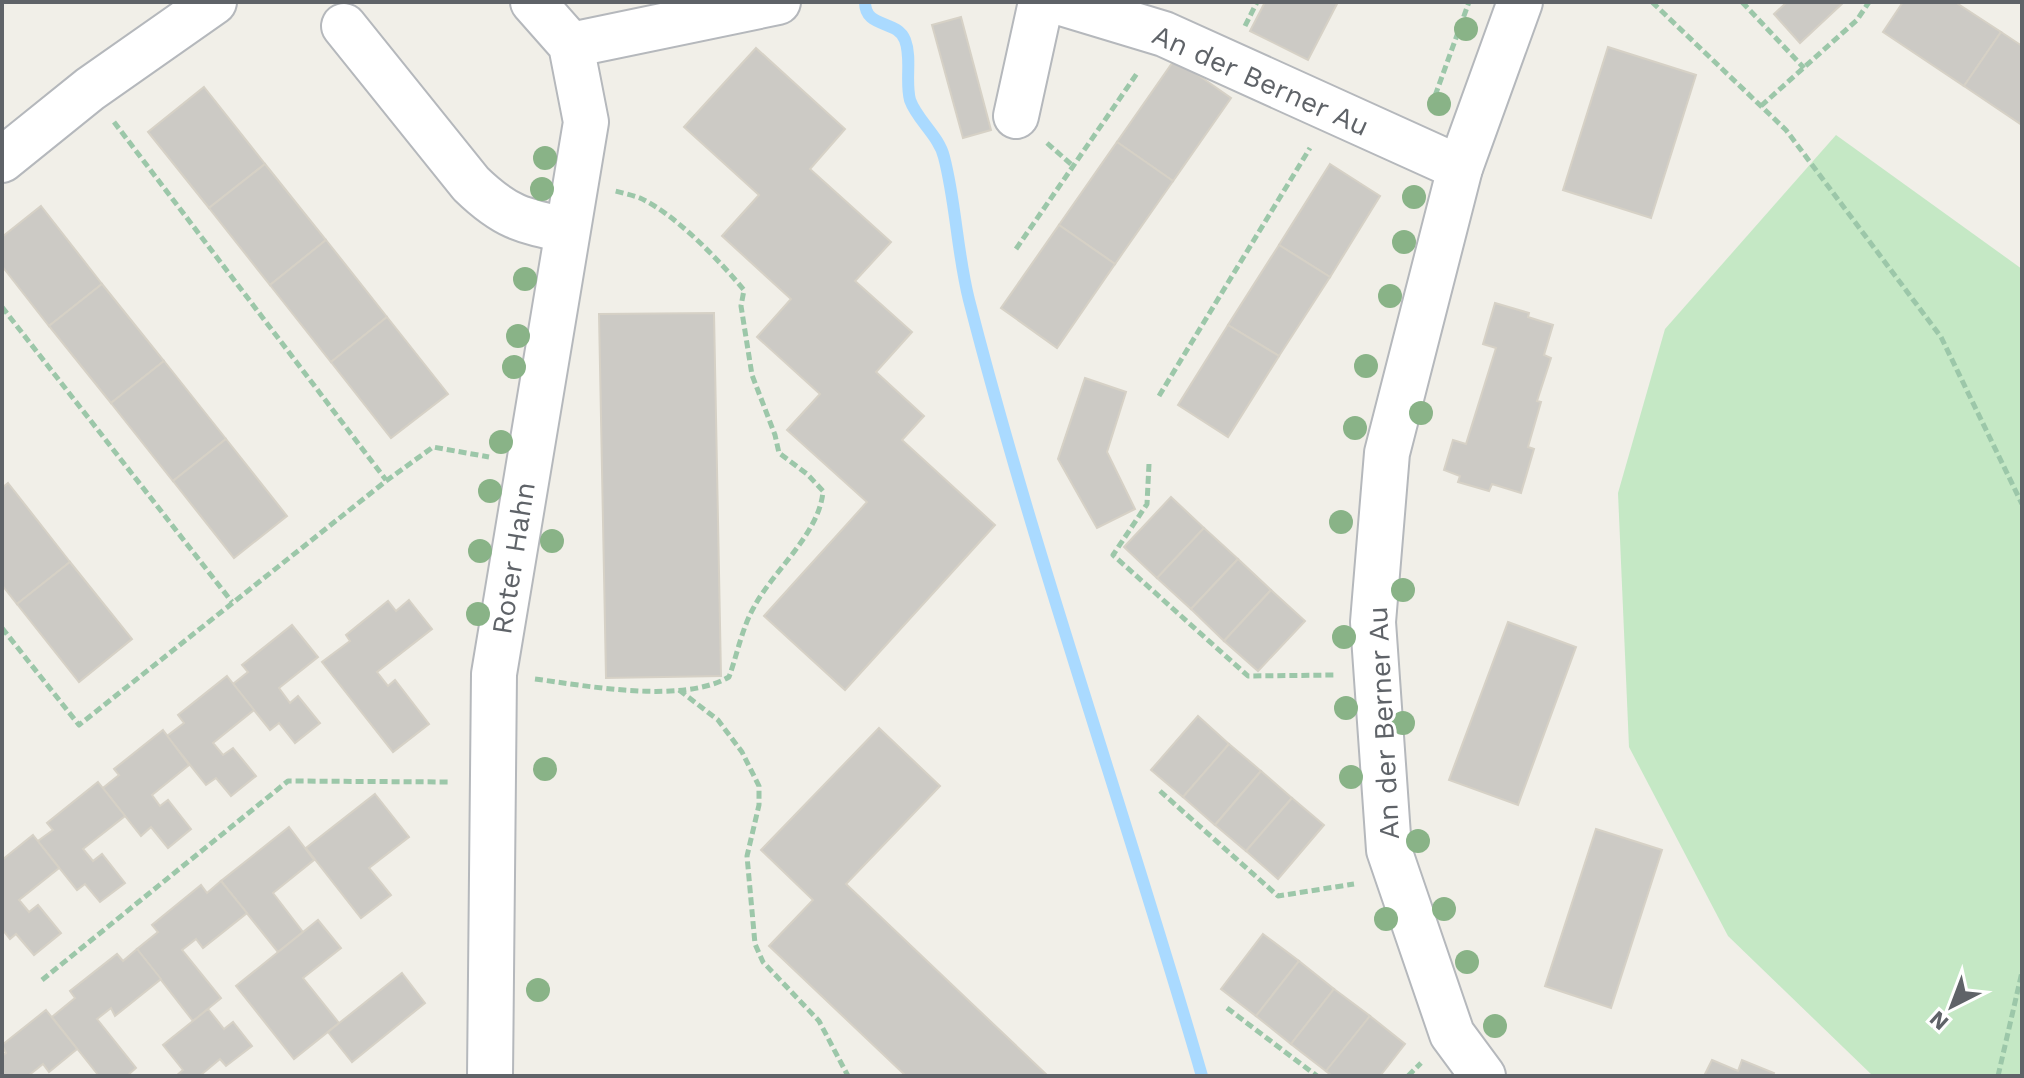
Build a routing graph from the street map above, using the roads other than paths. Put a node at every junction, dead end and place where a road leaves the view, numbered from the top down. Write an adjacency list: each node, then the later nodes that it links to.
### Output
1 (214, 2): 10 (street)
2 (533, 2): 8 (street)
3 (778, 2): 8 (street)
4 (1041, 2): 9 (street)
5 (1058, 2): 11 (street, An der Berner Au)
6 (1520, 2): 11 (street, An der Berner Au)
7 (344, 26): 12 (street)
8 (571, 45): 12 (street, Roter Hahn)
9 (1016, 116)
10 (2, 160)
11 (1460, 168): 14 (street, An der Berner Au)
12 (567, 230): 13 (street, Roter Hahn)
13 (490, 1076)
14 (1483, 1076)

